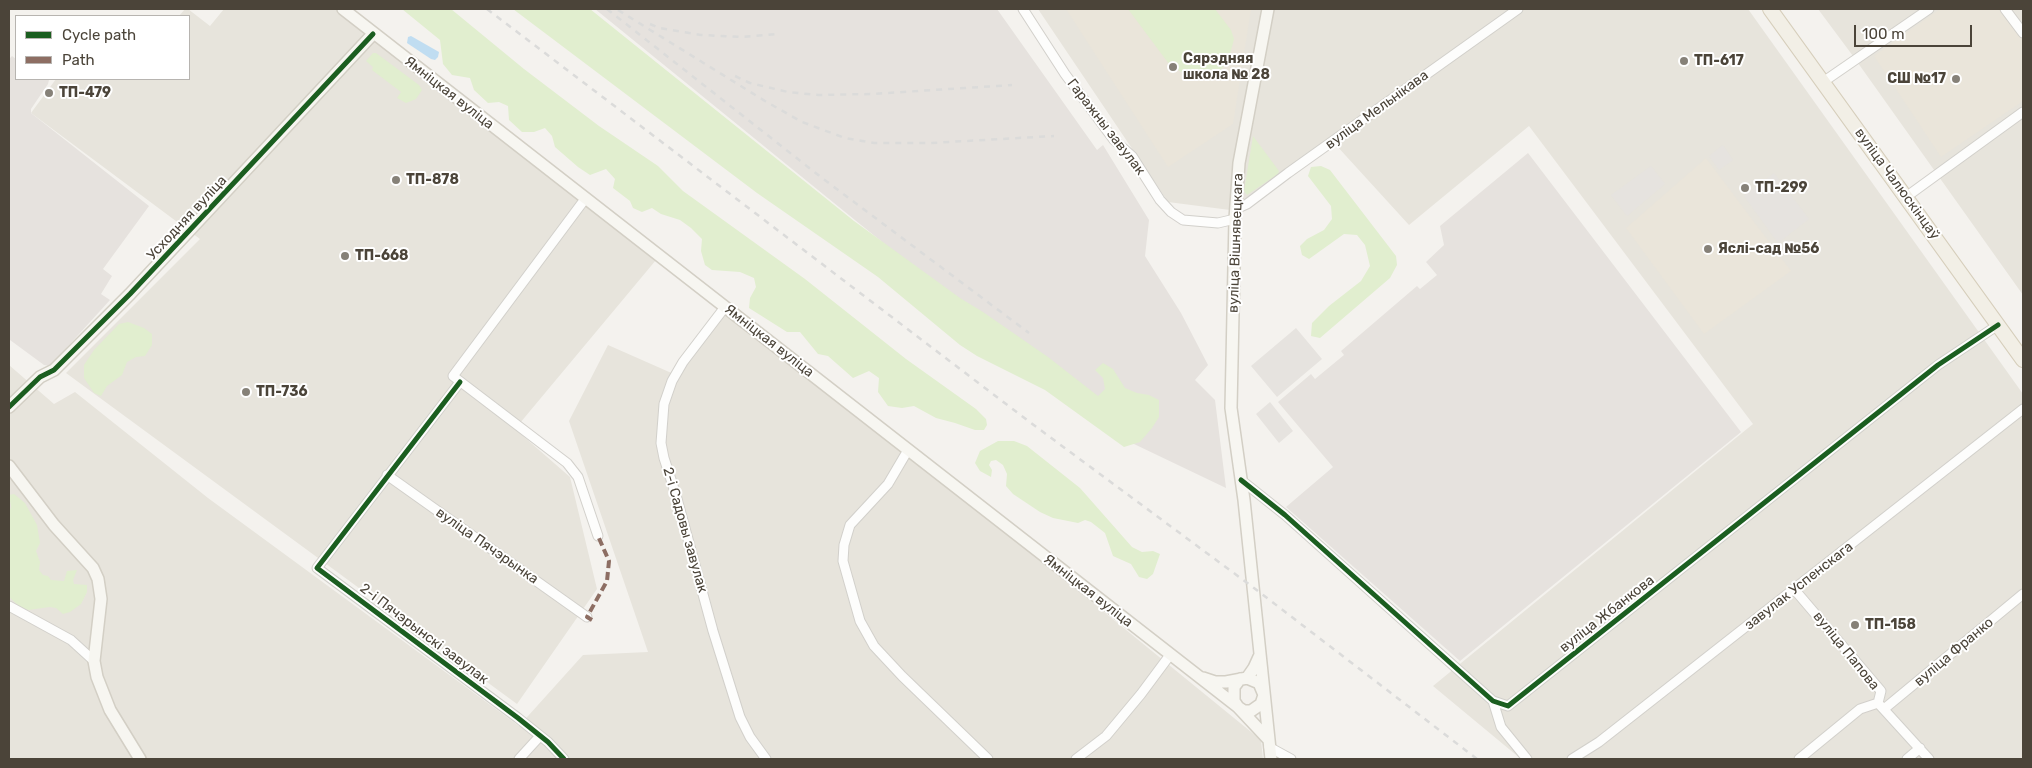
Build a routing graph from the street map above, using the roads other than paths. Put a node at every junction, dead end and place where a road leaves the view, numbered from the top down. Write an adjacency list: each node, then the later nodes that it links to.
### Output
1 (343, 9): 9 (main road, Ямніцкая вуліца)
2 (1023, 9): 14 (street, Гаражны завулак)
3 (1268, 9): 14 (main road, вуліца Вішнявецкага)
4 (1518, 9): 14 (street, вуліца Мельнікава)
5 (1770, 9): 10 (main road, вуліца Чалюскінцаў)
6 (1929, 9): 10 (street)
7 (2005, 9): 8 (street)
8 (2023, 33)
9 (373, 34): 13 (main road, Ямніцкая вуліца); 19 (main road, Усходняя вуліца)
10 (1824, 82): 12 (main road, вуліца Чалюскінцаў)
11 (2023, 112): 12 (street)
12 (1906, 197): 16 (main road, вуліца Чалюскінцаў)
13 (585, 199): 15 (main road, Ямніцкая вуліца); 18 (street)
14 (1235, 214): 24 (main road, вуліца Вішнявецкага)
15 (725, 307): 21 (main road, Ямніцкая вуліца); 45 (street, 2-і Садовы завулак)
16 (1998, 325): 17 (main road, вуліца Чалюскінцаў); 36 (street, вуліца Жбанкова)
17 (2023, 360)
18 (456, 379): 23 (street); 25 (street)
19 (9, 406)
20 (2023, 409): 26 (street, завулак Успенскага)
21 (908, 450): 30 (main road, Ямніцкая вуліца); 46 (street)
22 (9, 466): 32 (main road)
23 (387, 475): 29 (street, вуліца Пячэрынка); 39 (street, 2-і Пячэрынскі завулак)
24 (1241, 480): 31 (main road, вуліца Вішнявецкага); 36 (street)
25 (598, 536)
26 (1794, 589): 37 (street, вуліца Папова); 51 (street, завулак Успенскага)
27 (2023, 594): 37 (street, вуліца Франко)
28 (9, 606): 32 (street)
29 (587, 617)
30 (1170, 655): 33 (main road, Ямніцкая вуліца); 47 (street)
31 (1260, 655): 34 (main road); 35 (main road, вуліца Вішнявецкага)
32 (94, 661): 42 (main road)
33 (1194, 675): 34 (main road); 38 (main road, Ямніцкая вуліца)
34 (1243, 678): 35 (main road); 38 (main road)
35 (1264, 695): 38 (main road); 40 (main road, вуліца Вішнявецкага)
36 (1493, 701): 50 (street)
37 (1881, 706): 41 (street, вуліца Папова); 52 (street, вуліца Франко)
38 (1238, 707): 40 (main road, Ямніцкая вуліца)
39 (540, 736): 43 (street); 44 (street, 2-і Пячэрынскі завулак)
40 (1269, 743): 48 (main road, вуліца Вішнявецкага); 49 (street)
41 (1920, 748): 53 (street); 54 (street, вуліца Папова)
42 (140, 759)
43 (518, 759)
44 (564, 759)
45 (766, 759)
46 (988, 759)
47 (1076, 759)
48 (1271, 759)
49 (1291, 759)
50 (1527, 759)
51 (1572, 759)
52 (1799, 759)
53 (1907, 759)
54 (1929, 759)

